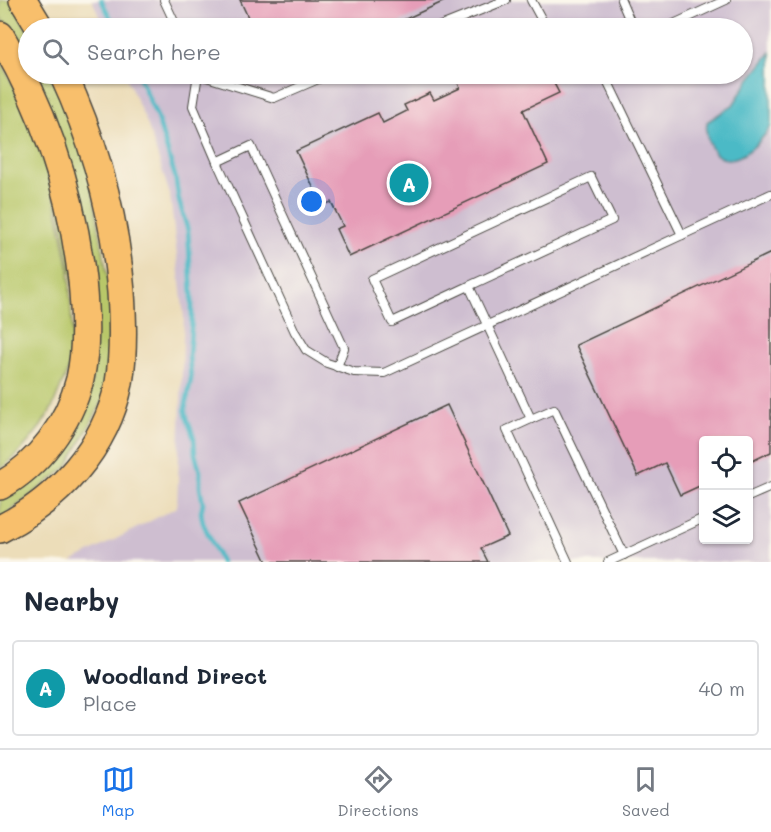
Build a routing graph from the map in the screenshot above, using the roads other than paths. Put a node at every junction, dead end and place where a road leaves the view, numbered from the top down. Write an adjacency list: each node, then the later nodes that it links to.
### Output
1 (23, 0): 7 (highway)
2 (164, 0): 8 (lane)
3 (506, 0): 9 (lane)
4 (531, 0): 10 (lane)
5 (621, 0): 11 (lane)
6 (726, 0): 12 (lane)
7 (34, 18)
8 (172, 18)
9 (461, 18)
10 (541, 18)
11 (629, 18)
12 (687, 18)
13 (0, 35): 14 (highway)
14 (18, 70)
15 (26, 84): 28 (highway)
16 (68, 84): 32 (highway)
17 (196, 84): 21 (lane)
18 (229, 84): 19 (lane)
19 (307, 84)
20 (609, 84): 23 (lane)
21 (217, 162): 26 (lane); 26 (lane)
22 (771, 194): 23 (lane)
23 (682, 235): 25 (lane)
24 (469, 286): 24 (lane); 25 (lane)
25 (487, 325): 26 (lane); 27 (lane)
26 (337, 367)
27 (531, 419): 33 (lane); 34 (lane)
28 (0, 486)
29 (771, 487): 30 (lane)
30 (753, 495)
31 (699, 520): 33 (lane)
32 (0, 529)
33 (624, 555): 35 (lane)
34 (568, 562)
35 (608, 562)

